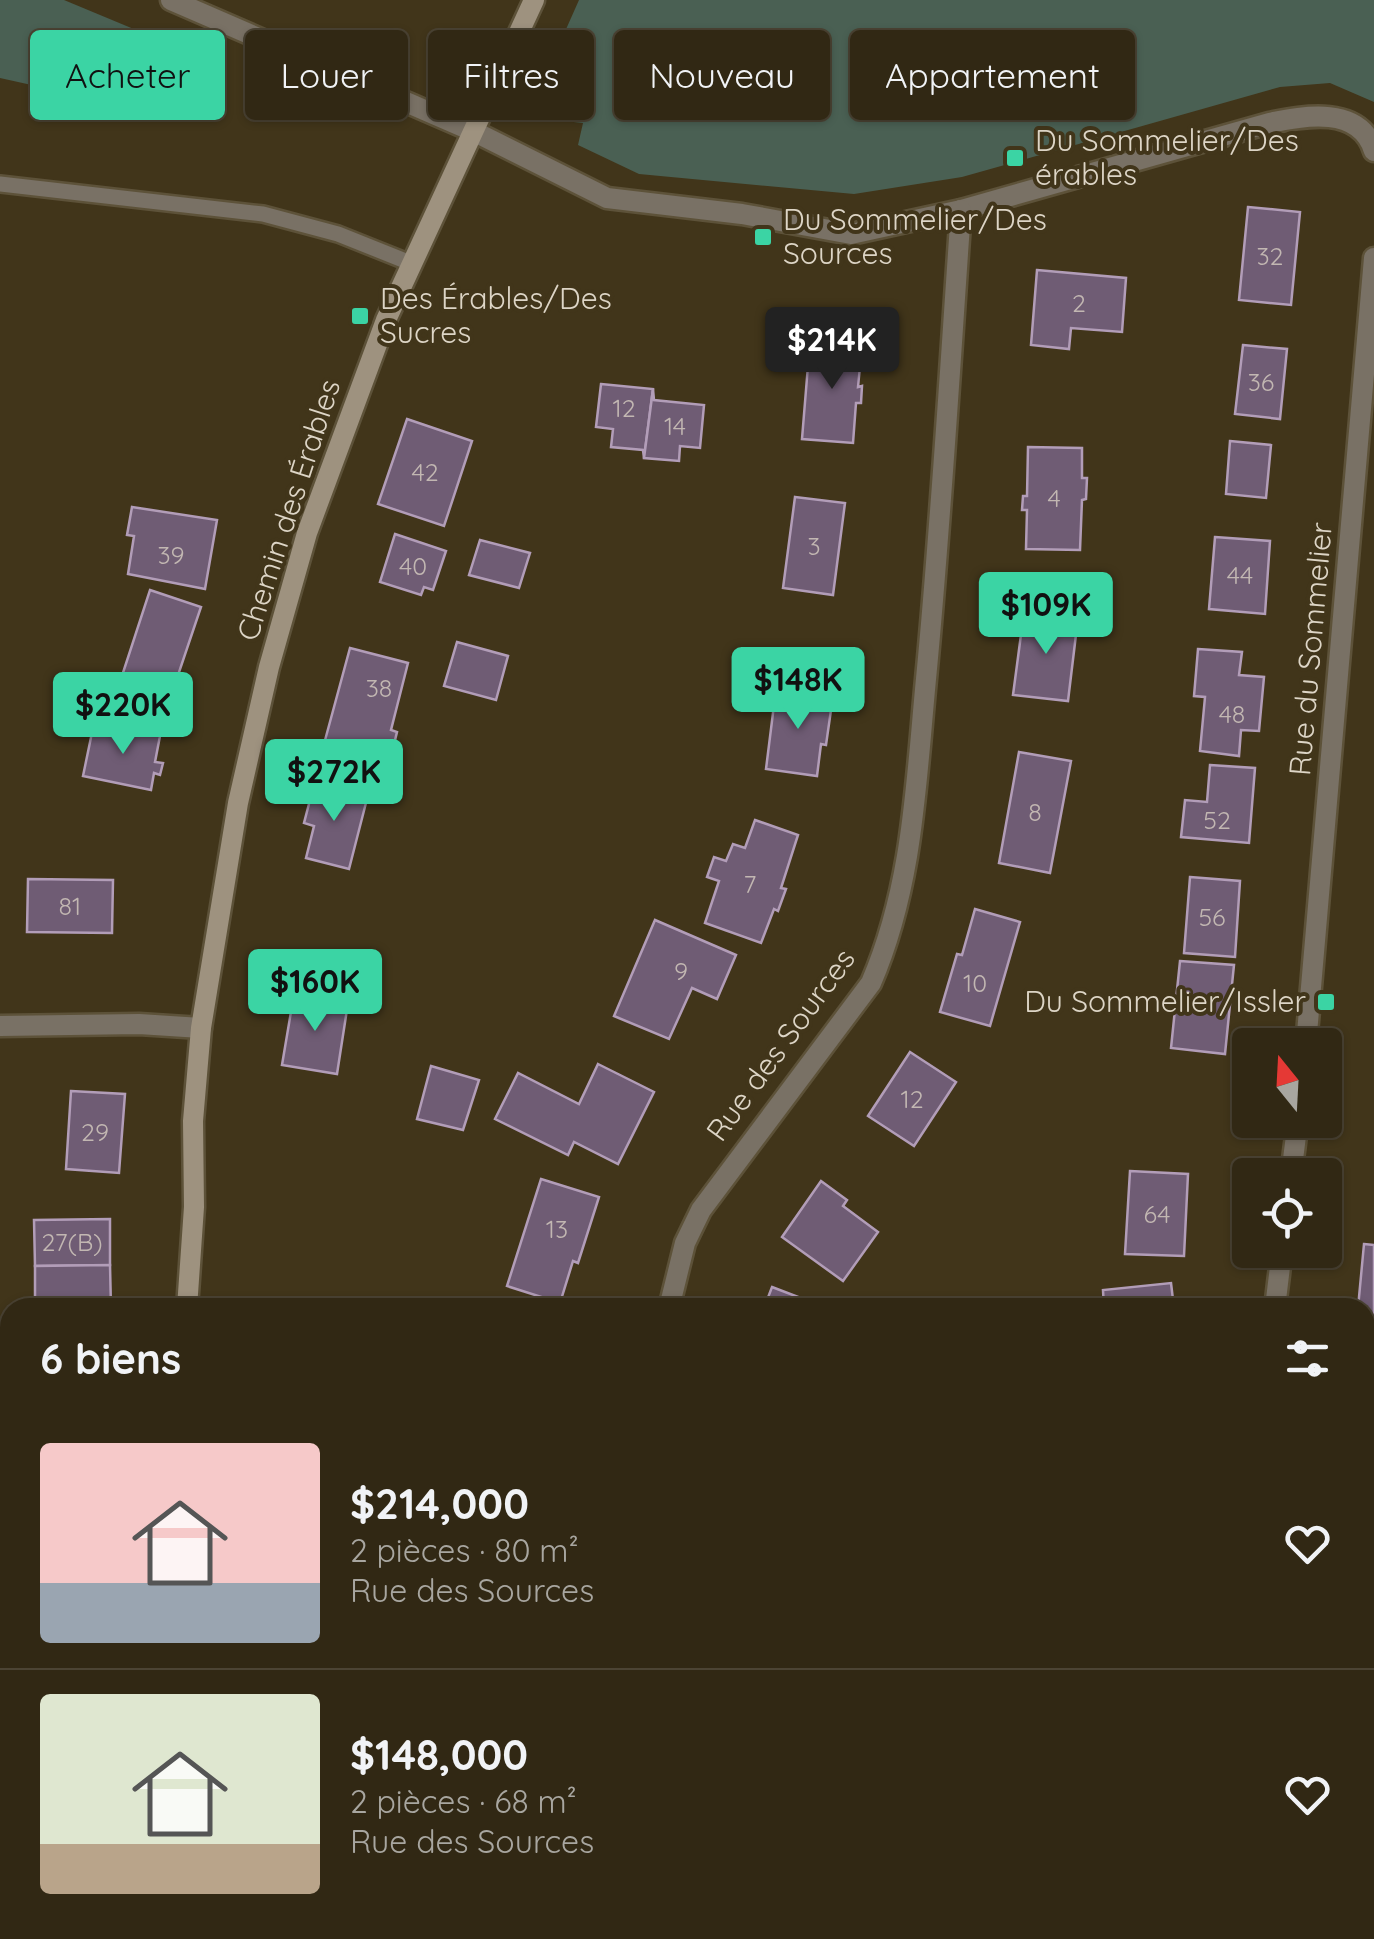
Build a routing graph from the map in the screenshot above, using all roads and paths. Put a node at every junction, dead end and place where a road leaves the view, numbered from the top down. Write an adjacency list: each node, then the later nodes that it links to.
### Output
1 (171, 0): 3 (street)
2 (534, 0): 3 (street, Chemin des Érables)
3 (475, 132): 6 (street); 8 (street, Chemin des Érables)
4 (1374, 150): 6 (street)
5 (0, 184): 8 (lane)
6 (962, 210): 14 (street, Rue des Sources)
7 (1374, 258): 11 (street, Rue du Sommelier)
8 (412, 264): 10 (street, Chemin des Érables)
9 (0, 1026): 10 (street)
10 (201, 1028): 13 (street, Chemin des Érables)
11 (1307, 1028)
12 (1280, 1268): 15 (street)
13 (188, 1298)
14 (671, 1298)
15 (1276, 1298)

